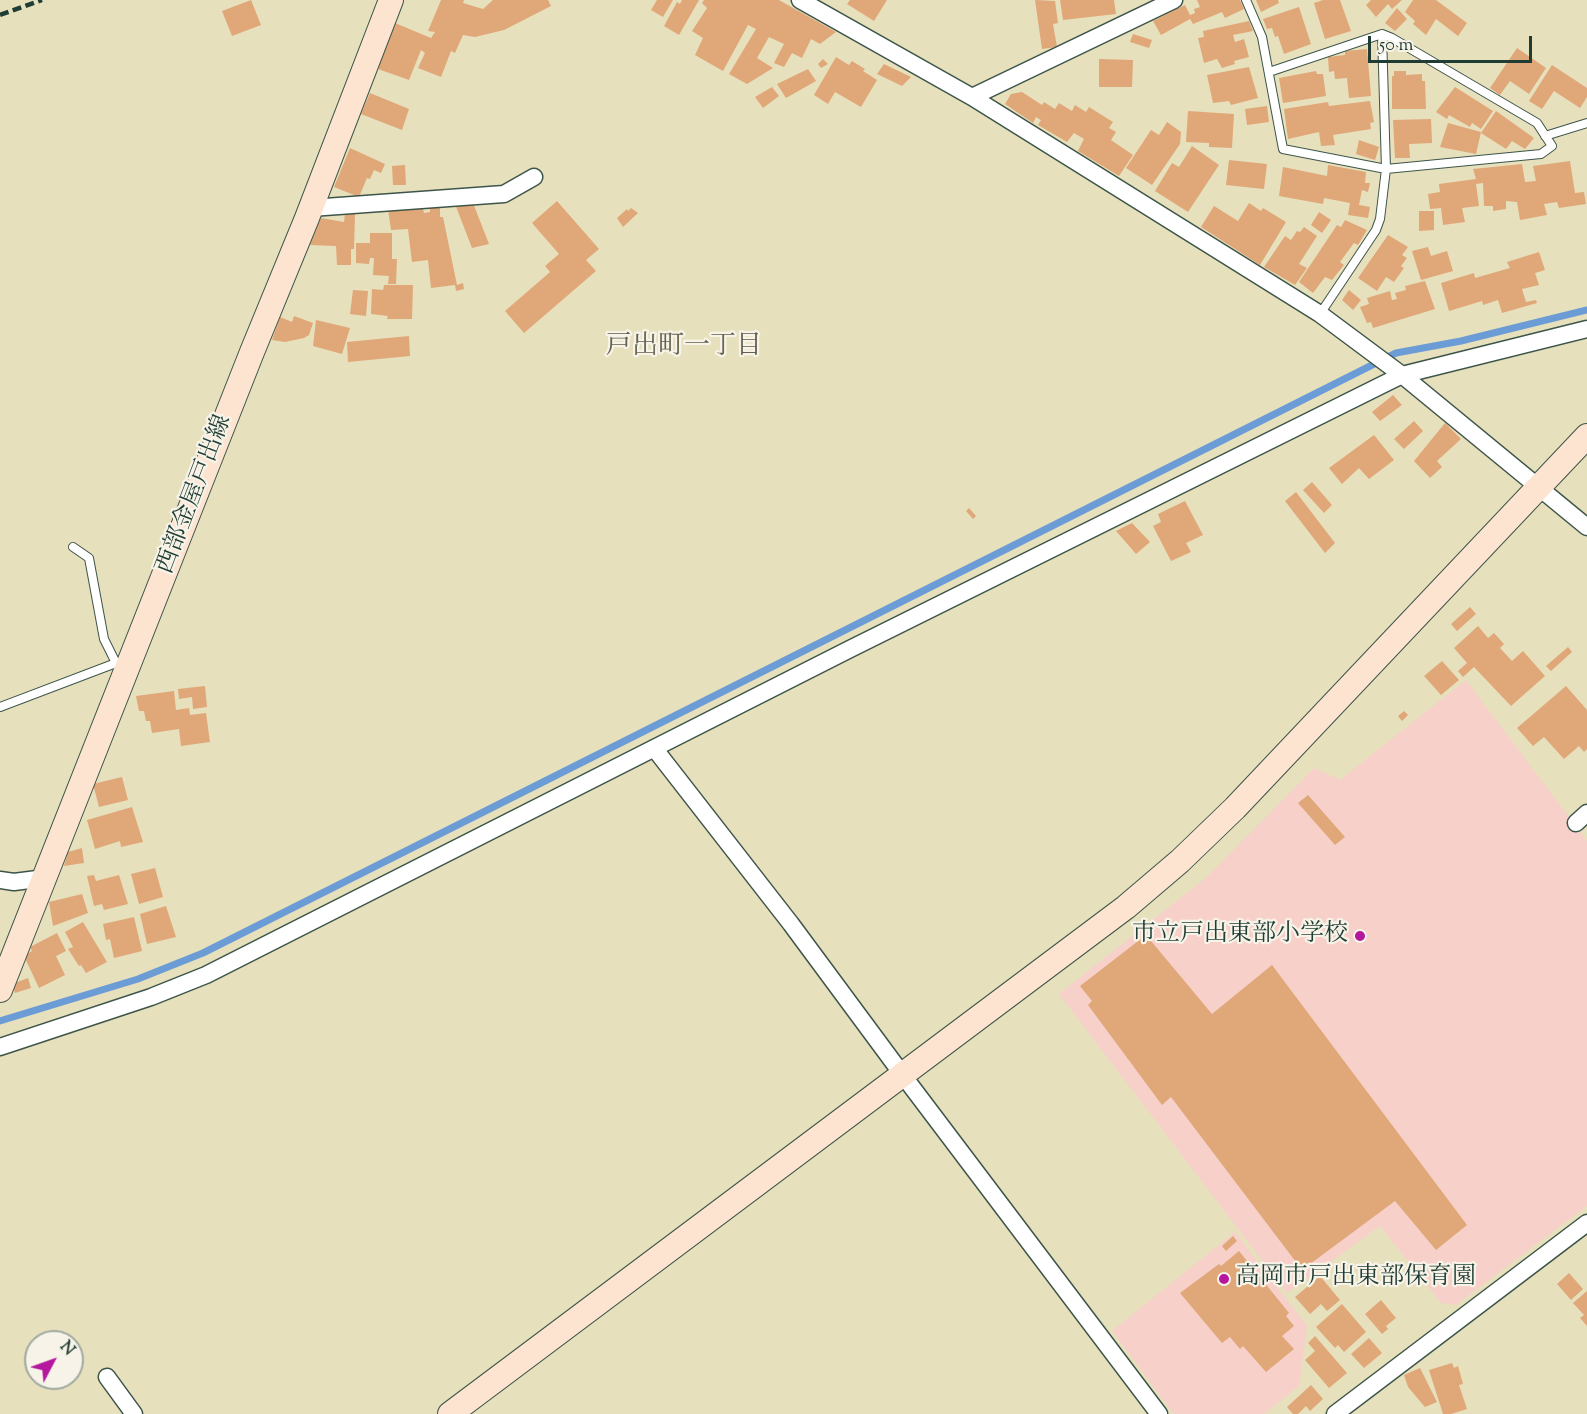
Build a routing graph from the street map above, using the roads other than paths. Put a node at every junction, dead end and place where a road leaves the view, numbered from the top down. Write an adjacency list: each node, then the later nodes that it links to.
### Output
1 (391, 0): 13 (street, 西部金屋戸出線)
2 (800, 0): 8 (street)
3 (1174, 0): 5 (street)
4 (1246, 0): 7 (lane)
5 (1151, 5): 8 (street)
6 (1382, 34): 7 (lane); 10 (lane); 11 (lane)
7 (1269, 72): 11 (lane)
8 (972, 97): 14 (street)
9 (1587, 123): 10 (lane)
10 (1545, 136): 11 (lane)
11 (1386, 169): 14 (lane)
12 (534, 177): 13 (street)
13 (311, 208): 21 (street, 西部金屋戸出線)
14 (1320, 314): 16 (street)
15 (1587, 329): 16 (street)
16 (1395, 371): 18 (street); 23 (street)
17 (1587, 436): 18 (street)
18 (1537, 487): 19 (street); 28 (street)
19 (1587, 527)
20 (74, 547): 21 (lane)
21 (122, 666): 22 (lane); 24 (street, 西部金屋戸出線)
22 (0, 707)
23 (654, 748): 27 (street); 28 (street)
24 (45, 878): 25 (street); 26 (street, 西部金屋戸出線)
25 (0, 880)
26 (0, 990)
27 (0, 1047)
28 (902, 1074): 32 (street); 33 (street)
29 (1587, 1223): 34 (street)
30 (107, 1377): 31 (street)
31 (134, 1414)
32 (450, 1414)
33 (1159, 1414)
34 (1335, 1414)

